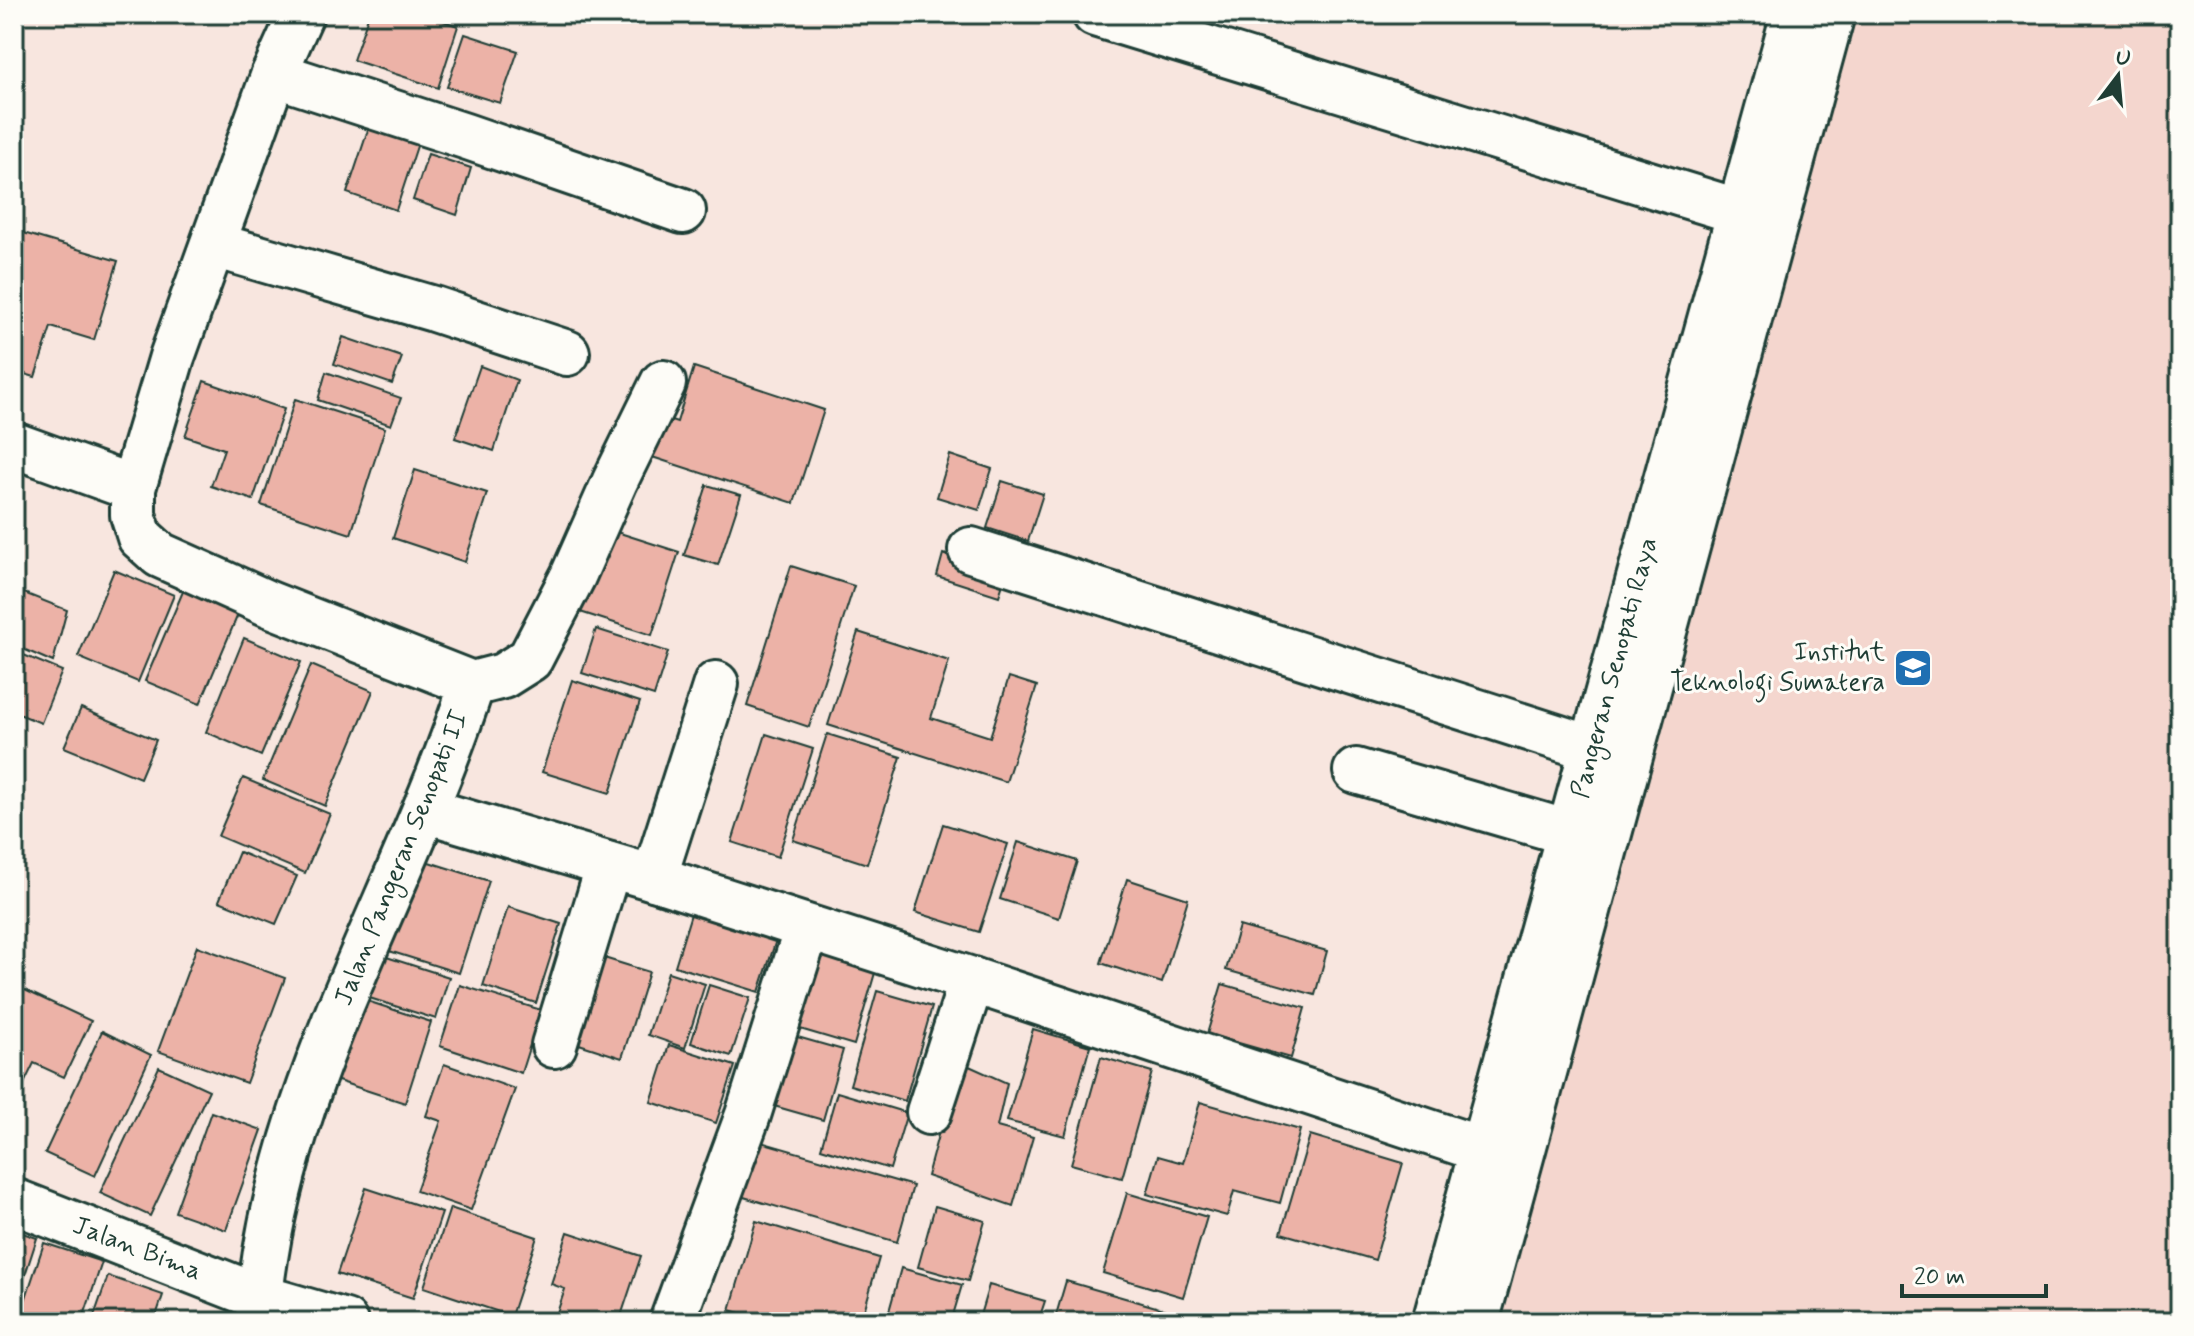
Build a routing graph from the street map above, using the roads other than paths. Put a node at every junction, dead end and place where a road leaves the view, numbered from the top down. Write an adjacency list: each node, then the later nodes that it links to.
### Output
1 (301, 14): 5 (street)
2 (1095, 14): 7 (street)
3 (1794, 14): 7 (street, Pangeran Senopati Raya)
4 (1832, 14): 16 (street, Pangeran Senopati Raya)
5 (274, 74): 6 (street); 8 (street)
6 (683, 211)
7 (1740, 212): 16 (street, Pangeran Senopati Raya)
8 (214, 245): 9 (street); 12 (street)
9 (567, 353)
10 (663, 383): 14 (street)
11 (14, 445): 12 (street)
12 (133, 488): 14 (street, Jalan Pangeran Senopati II)
13 (971, 550): 16 (street)
14 (472, 684): 18 (street, Jalan Pangeran Senopati II)
15 (716, 684): 21 (street)
16 (1610, 755): 19 (street, Pangeran Senopati Raya); 32 (street, Pangeran Senopati Raya)
17 (1356, 771): 19 (street)
18 (425, 810): 20 (street); 28 (street, Jalan Pangeran Senopati II)
19 (1569, 833): 26 (street, Pangeran Senopati Raya)
20 (609, 865): 21 (street); 24 (street)
21 (654, 878): 22 (street)
22 (807, 928): 23 (street); 30 (street)
23 (972, 980): 25 (street); 26 (street)
24 (554, 1045)
25 (929, 1112)
26 (1483, 1150): 31 (street, Pangeran Senopati Raya)
27 (14, 1201): 28 (street, Jalan Bima)
28 (258, 1310): 29 (street, Jalan Bima)
29 (345, 1322)
30 (672, 1322)
31 (1435, 1322)
32 (1476, 1322)

